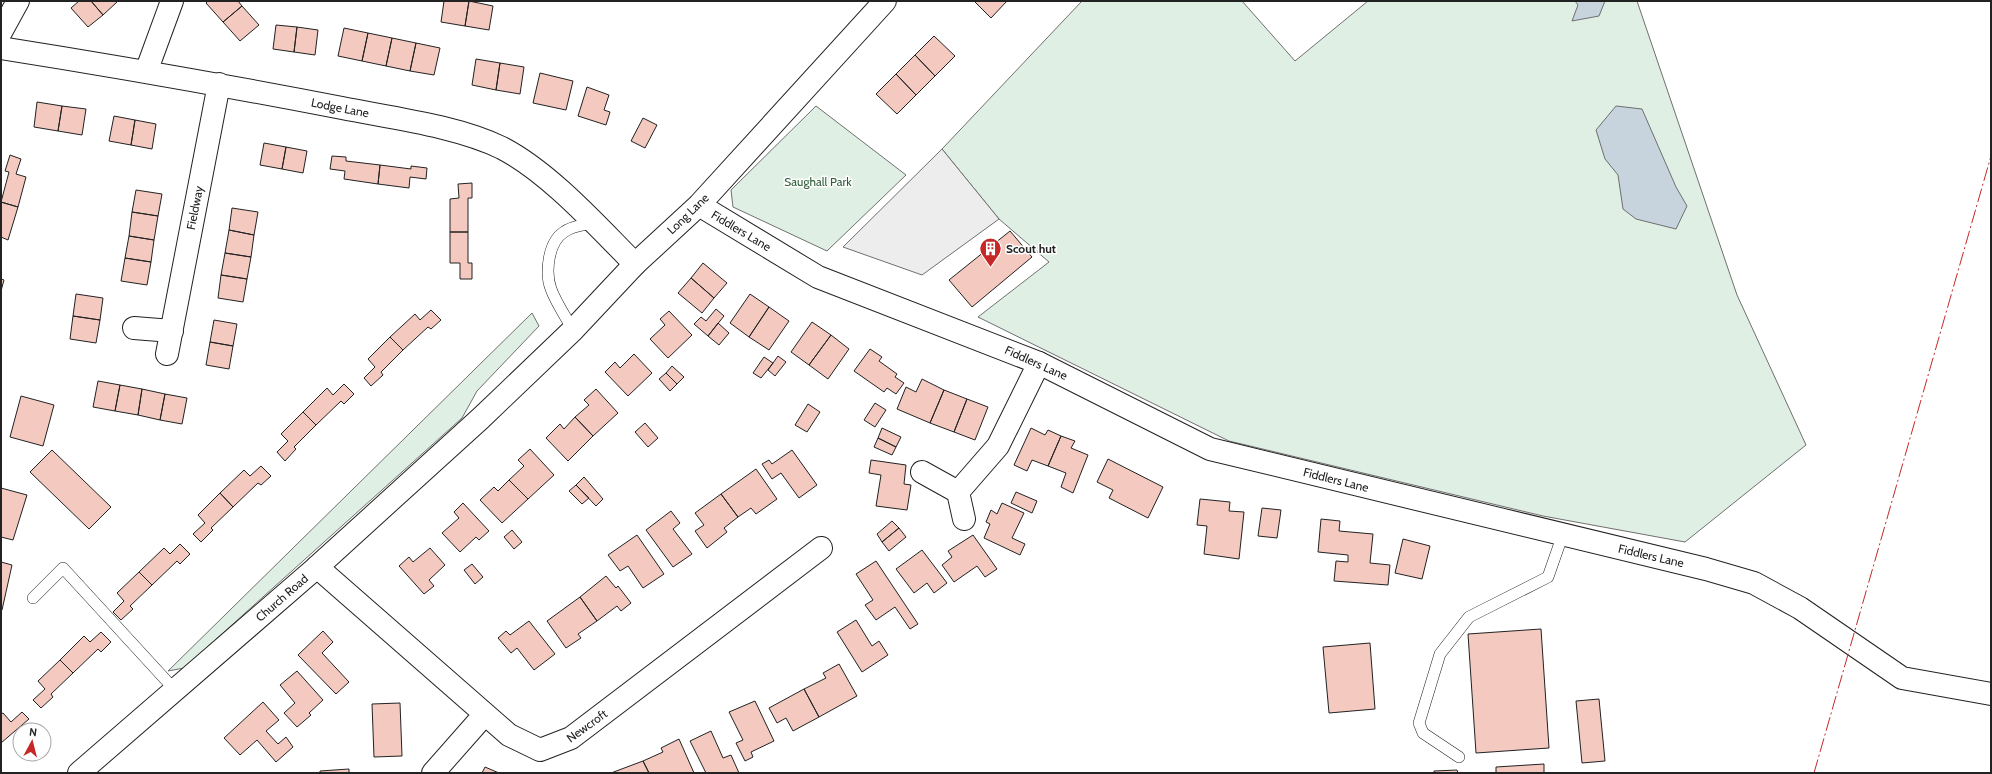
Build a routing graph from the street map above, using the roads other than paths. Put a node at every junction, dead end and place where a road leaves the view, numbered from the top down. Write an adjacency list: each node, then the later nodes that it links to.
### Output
1 (18, 1): 4 (street)
2 (172, 1): 6 (street)
3 (885, 1): 8 (street, Long Lane)
4 (1, 32)
5 (1, 48): 6 (street, Lodge Lane)
6 (146, 72): 7 (street, Lodge Lane)
7 (219, 84): 9 (street, Lodge Lane); 13 (street, Fieldway)
8 (699, 205): 10 (street, Long Lane); 15 (street, Fiddlers Lane)
9 (593, 223): 10 (street, Lodge Lane); 12 (lane)
10 (635, 264): 12 (street, Long Lane)
11 (134, 328): 13 (street)
12 (573, 330): 16 (street, Long Lane)
13 (172, 331): 14 (street, Fieldway)
14 (167, 354)
15 (1039, 362): 18 (street); 20 (street, Fiddlers Lane)
16 (481, 418): 22 (street, Church Road)
17 (922, 472): 18 (street)
18 (958, 492): 19 (street)
19 (964, 519)
20 (1563, 534): 25 (street, Fiddlers Lane); 27 (lane)
21 (821, 548): 26 (street, Newcroft)
22 (317, 567): 24 (street, Church Road); 26 (street, Newcroft)
23 (33, 598): 24 (lane)
24 (175, 690): 28 (street, Church Road)
25 (1991, 694)
26 (485, 714): 29 (street)
27 (1459, 757)
28 (79, 773)
29 (433, 773)

